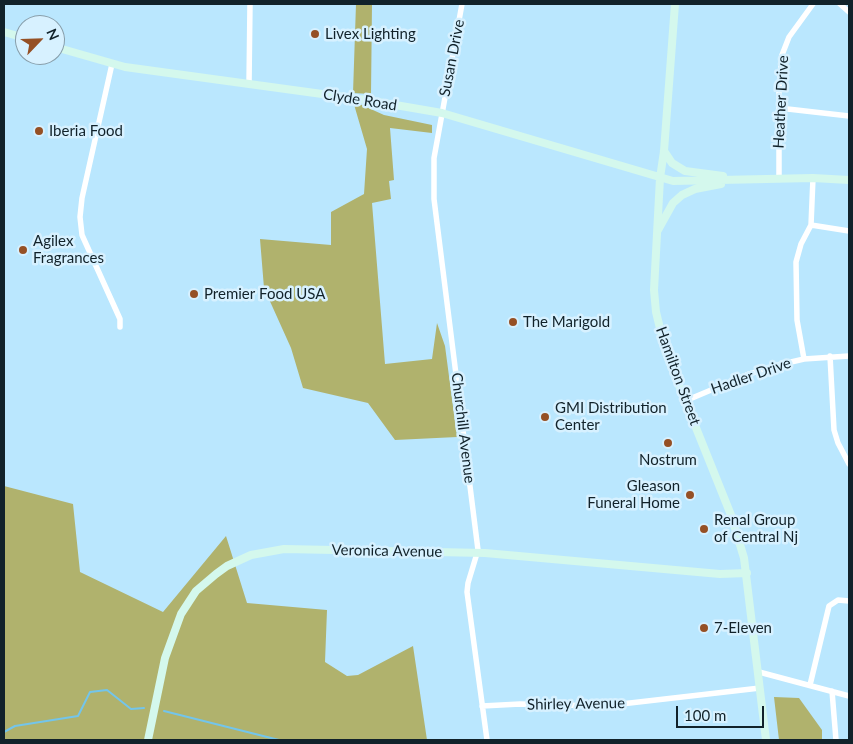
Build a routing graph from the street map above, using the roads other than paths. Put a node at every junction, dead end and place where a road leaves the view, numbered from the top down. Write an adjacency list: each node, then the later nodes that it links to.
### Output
1 (250, 4): 9 (street)
2 (462, 4): 11 (street, Susan Drive)
3 (674, 4): 13 (street, Hamilton Street)
4 (813, 4): 10 (street, Heather Drive)
5 (840, 4): 6 (street)
6 (849, 12)
7 (65, 50): 8 (street, Clyde Road)
8 (112, 64): 9 (street, Clyde Road); 22 (street)
9 (249, 84): 11 (street, Clyde Road)
10 (779, 108): 12 (street); 17 (street, Heather Drive)
11 (442, 113): 14 (street, Clyde Road); 28 (street, Churchill Avenue)
12 (849, 116)
13 (664, 151): 14 (street, Hamilton Street); 16 (street)
14 (660, 178): 16 (street, Clyde Road); 21 (street, Hamilton Street)
15 (813, 178): 17 (street); 18 (street); 19 (street)
16 (747, 179): 17 (street); 21 (street)
17 (779, 179)
18 (849, 180)
19 (811, 224): 20 (street); 25 (street)
20 (849, 231)
21 (657, 232): 26 (street, Hamilton Street)
22 (120, 328)
23 (830, 356): 24 (street, Hadler Drive); 25 (street, Hadler Drive); 27 (street)
24 (849, 356)
25 (804, 359): 26 (street, Hadler Drive)
26 (685, 401): 29 (street, Hamilton Street)
27 (849, 464)
28 (478, 553): 29 (street, Veronica Avenue); 36 (street, Churchill Avenue); 37 (street, Veronica Avenue)
29 (747, 573): 31 (street, Hamilton Street)
30 (849, 601): 32 (street)
31 (759, 672): 32 (street); 33 (street, Hamilton Street)
32 (810, 685): 34 (street)
33 (760, 688): 36 (street, Shirley Avenue); 39 (street, Hamilton Street)
34 (832, 691): 35 (street); 40 (street)
35 (849, 696)
36 (482, 706): 38 (street, Churchill Avenue)
37 (148, 740)
38 (487, 740)
39 (766, 740)
40 (836, 740)

